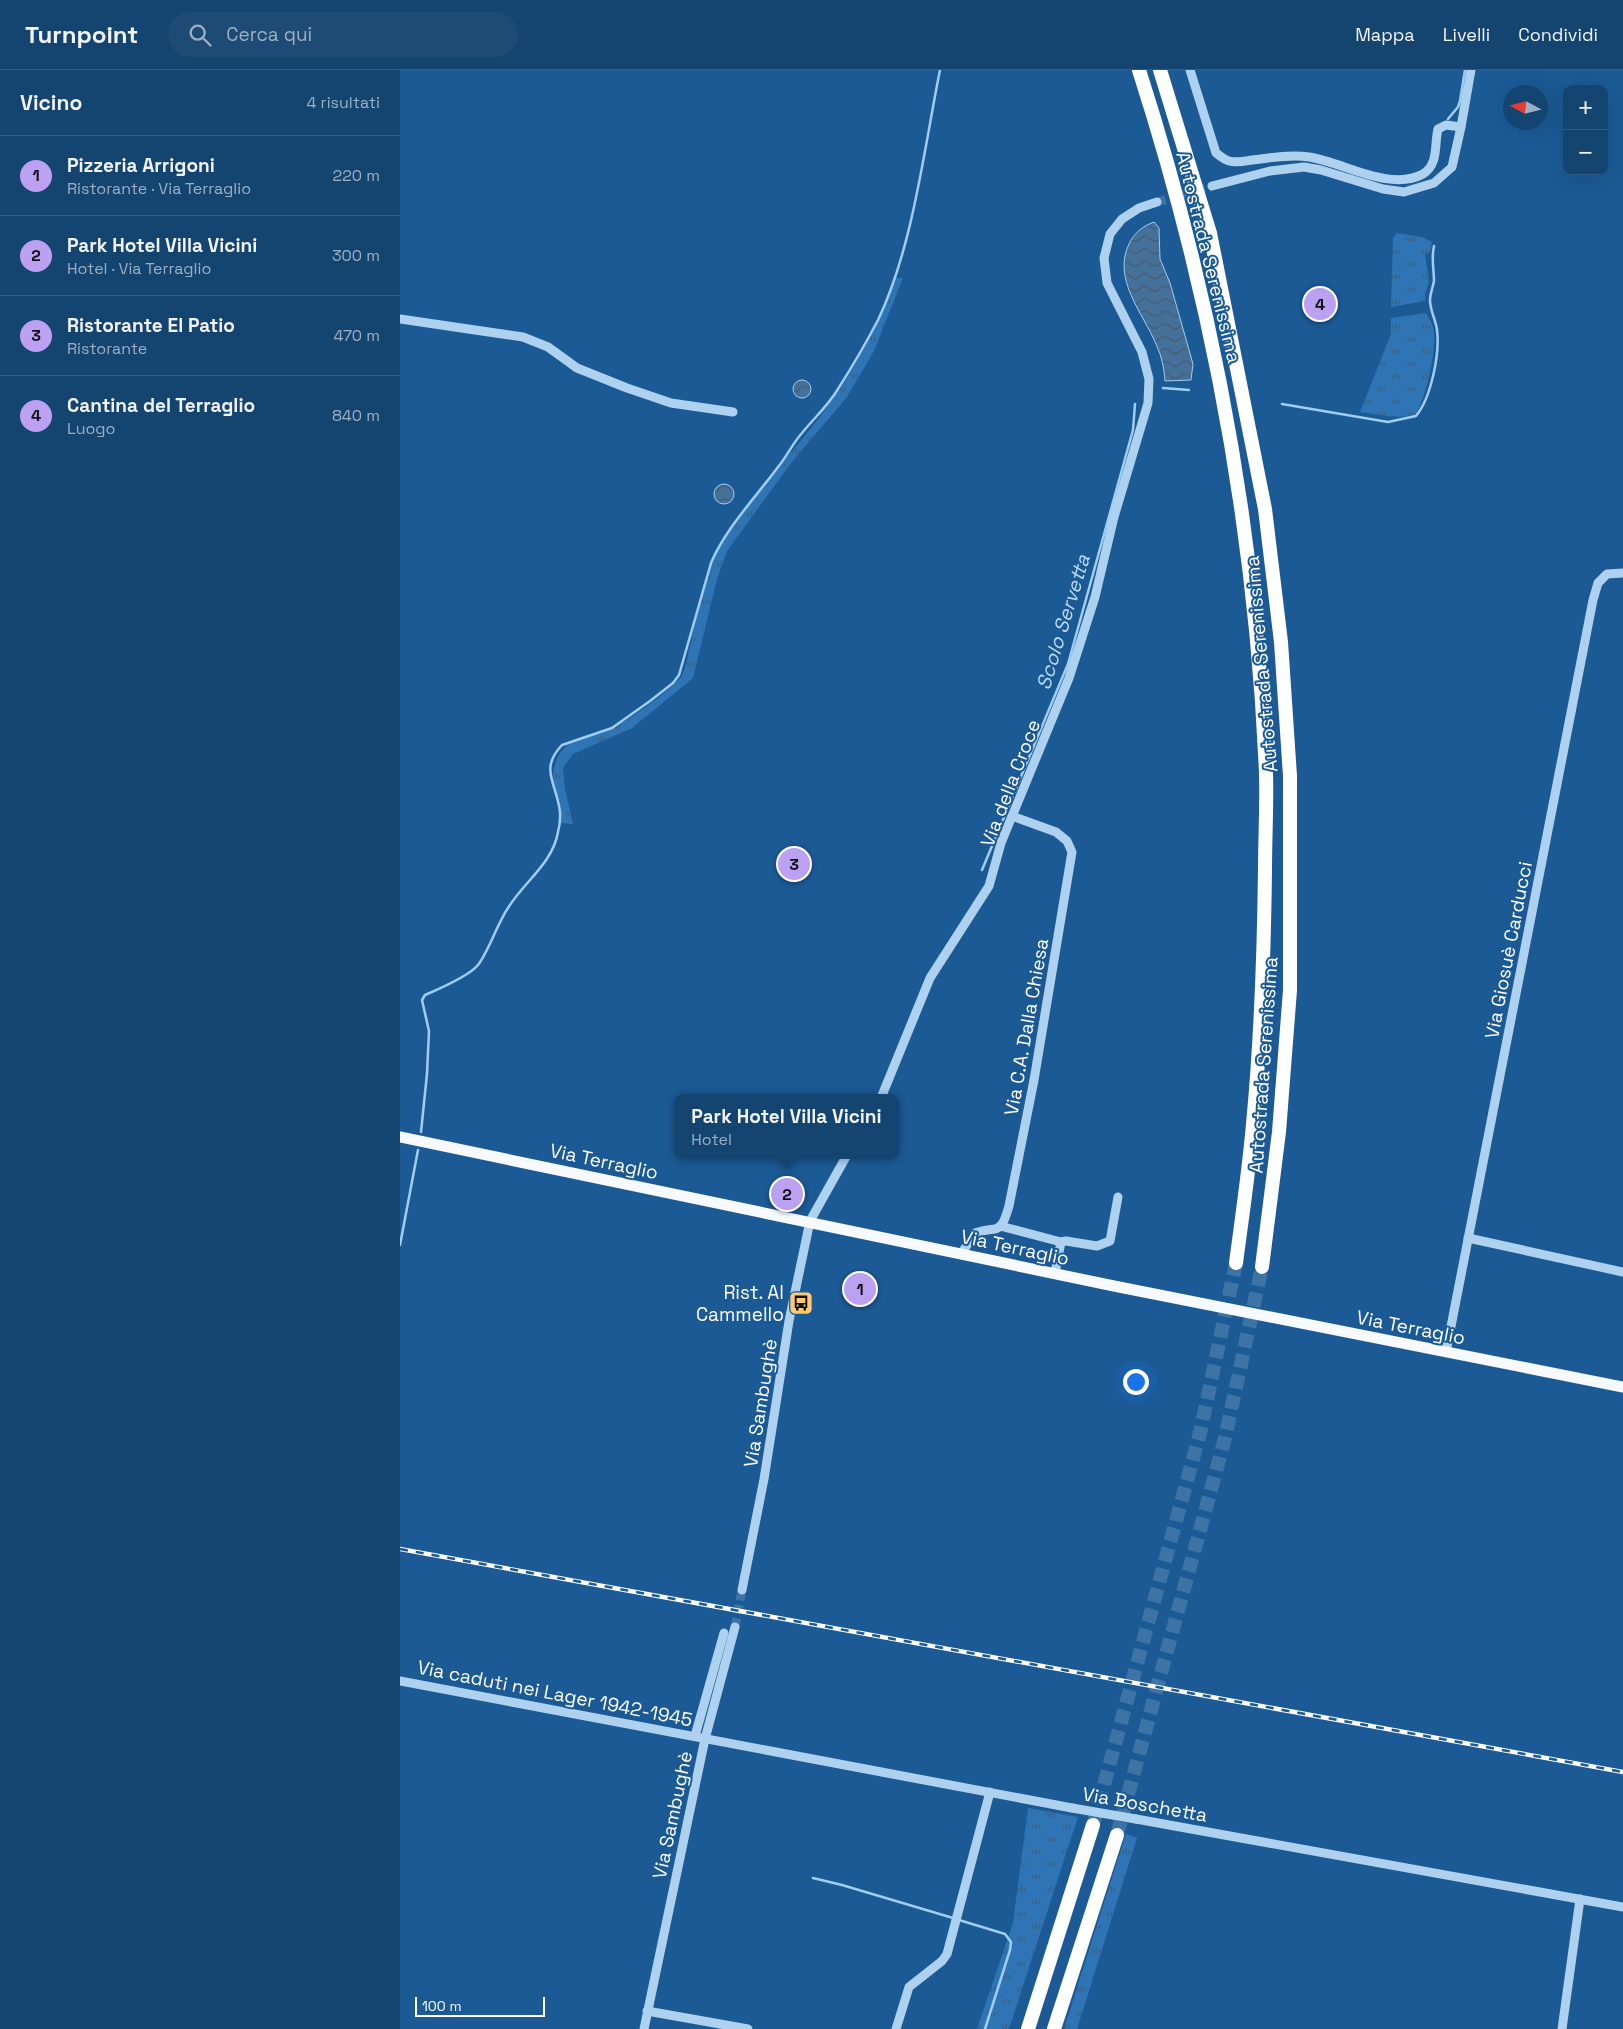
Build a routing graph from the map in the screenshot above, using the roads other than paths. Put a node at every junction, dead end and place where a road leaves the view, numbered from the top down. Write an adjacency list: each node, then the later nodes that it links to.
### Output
1 (1138, 70): 21 (highway, Autostrada Serenissima)
2 (1160, 70): 22 (highway, Autostrada Serenissima)
3 (1190, 70): 5 (street)
4 (1471, 70): 5 (street)
5 (1462, 127): 6 (street)
6 (1212, 186)
7 (1157, 202): 11 (street, Via della Croce)
8 (400, 319): 9 (street)
9 (733, 412)
10 (1623, 574): 18 (street, Via Giosuè Carducci)
11 (1012, 816): 12 (street, Via della Croce); 17 (street, Via C.A. Dalla Chiesa)
12 (883, 1094)
13 (400, 1137): 16 (main road, Via Terraglio)
14 (845, 1159): 16 (street)
15 (1118, 1197): 19 (street)
16 (810, 1221): 20 (main road, Via Terraglio); 27 (street, Via Sambughè)
17 (1000, 1226): 19 (street); 20 (street)
18 (1468, 1238): 23 (street); 25 (street, Via Giosuè Carducci)
19 (1061, 1242): 24 (street)
20 (961, 1254): 24 (main road, Via Terraglio)
21 (1236, 1263)
22 (1262, 1267)
23 (1623, 1272)
24 (1054, 1273): 25 (main road, Via Terraglio)
25 (1446, 1352): 26 (main road, Via Terraglio)
26 (1623, 1387)
27 (742, 1590)
28 (735, 1627): 32 (street, Via Sambughè)
29 (724, 1634): 31 (street, Via Sambughè)
30 (400, 1681): 31 (street, Via caduti nei Lager 1942-1945)
31 (695, 1736): 32 (street, Via caduti nei Lager 1942-1945)
32 (705, 1739): 33 (street, Via Boschetta); 38 (street, Via Sambughè)
33 (990, 1792): 36 (street, Via Boschetta, bridge); 41 (street)
34 (1093, 1825): 42 (highway)
35 (1117, 1835): 43 (highway)
36 (1580, 1899): 37 (street, Via Boschetta); 44 (street)
37 (1623, 1907)
38 (647, 2011): 39 (street, Via Sambughè); 40 (street)
39 (644, 2029)
40 (748, 2029)
41 (896, 2029)
42 (1028, 2029)
43 (1054, 2029)
44 (1562, 2029)

